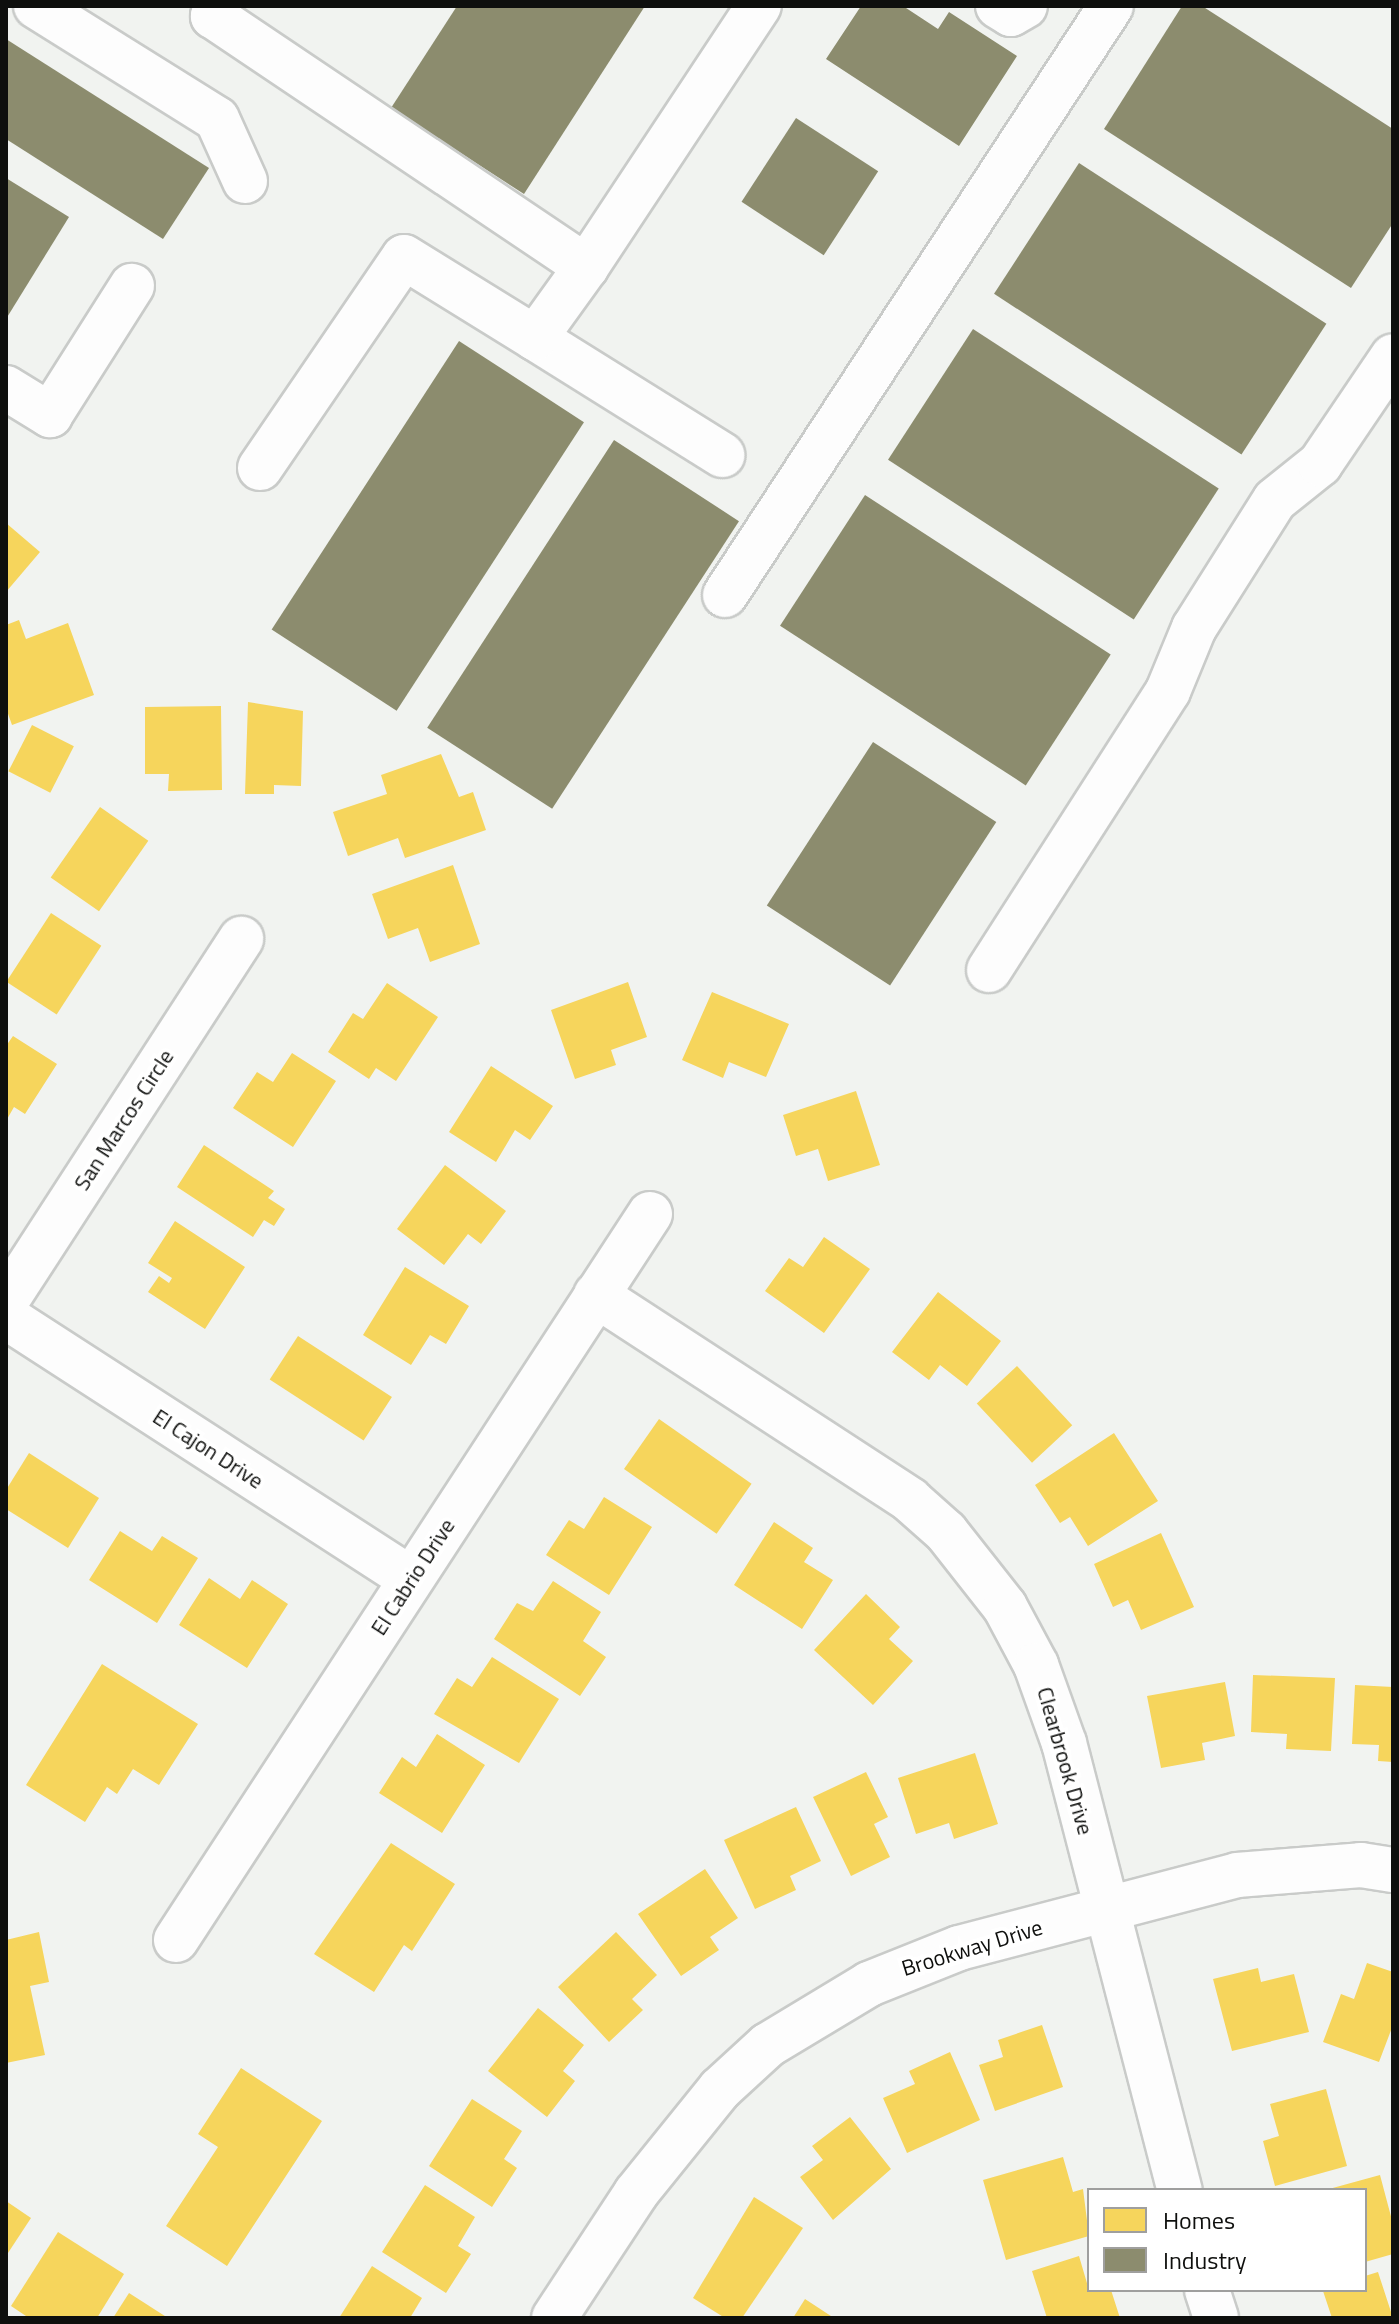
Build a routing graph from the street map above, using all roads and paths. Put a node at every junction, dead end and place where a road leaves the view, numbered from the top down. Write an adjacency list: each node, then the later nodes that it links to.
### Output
1 (36, 6): 7 (street)
2 (219, 6): 8 (street)
3 (759, 6): 8 (street)
4 (998, 6): 5 (street)
5 (1025, 6)
6 (1111, 6): 15 (street)
7 (245, 181)
8 (586, 267): 10 (street)
9 (132, 286): 12 (street)
10 (535, 338): 13 (street); 14 (street)
11 (1393, 356): 17 (street)
12 (6, 388)
13 (722, 455)
14 (260, 468)
15 (725, 595)
16 (241, 939): 20 (street, San Marcos Circle)
17 (989, 970)
18 (650, 1214): 19 (street, El Cabrio Drive)
19 (596, 1295): 22 (street, El Cabrio Drive); 24 (street, Clearbrook Drive)
20 (6, 1301)
21 (6, 1317): 22 (street, El Cajon Drive)
22 (411, 1579): 25 (street, El Cabrio Drive)
23 (1393, 1870): 24 (street, Brookway Drive)
24 (1104, 1908): 26 (street, Clearbrook Drive); 28 (street, Brookway Drive)
25 (176, 1940)
26 (1179, 2188)
27 (1208, 2292): 29 (street)
28 (554, 2318)
29 (1216, 2318)

